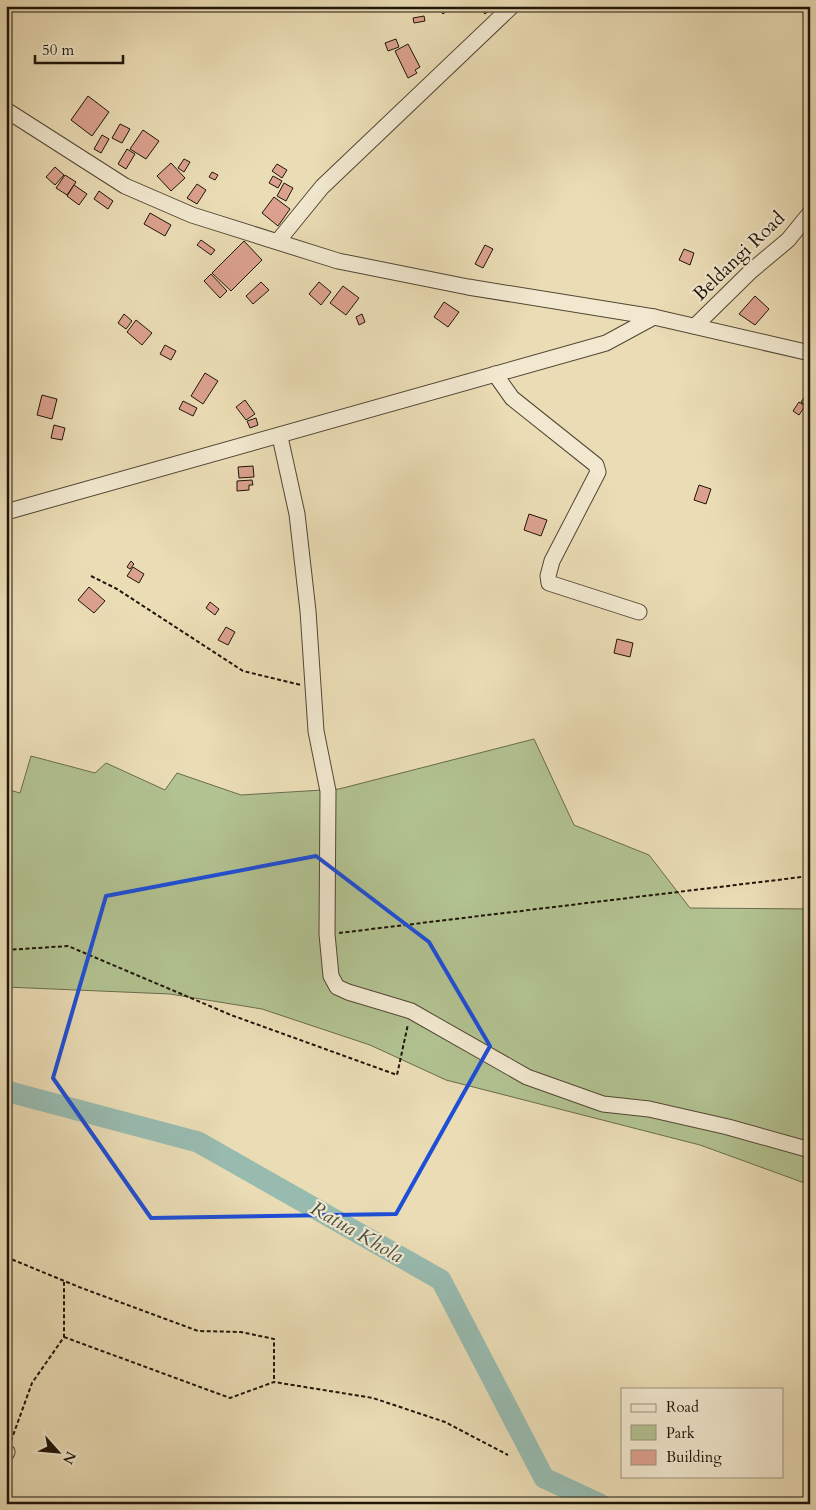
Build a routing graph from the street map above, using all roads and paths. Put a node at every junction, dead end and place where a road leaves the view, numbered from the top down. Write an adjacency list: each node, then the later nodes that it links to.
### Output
1 (512, 6): 4 (street)
2 (6, 110): 4 (street)
3 (810, 213): 6 (street, Beldangi Road)
4 (278, 241): 5 (street)
5 (654, 317): 6 (street); 8 (street)
6 (696, 326): 7 (street)
7 (810, 353)
8 (496, 374): 9 (street); 12 (street)
9 (280, 437): 10 (street); 13 (street)
10 (6, 512)
11 (91, 576): 13 (path)
12 (639, 612)
13 (315, 689): 15 (street)
14 (810, 876): 15 (path)
15 (327, 934): 17 (street)
16 (6, 950): 17 (path)
17 (411, 1011): 18 (street)
18 (810, 1150)
19 (6, 1257): 20 (path)
20 (64, 1281): 21 (path); 22 (path)
21 (64, 1337): 22 (path); 23 (path)
22 (274, 1382): 24 (path)
23 (6, 1453)
24 (508, 1454)

